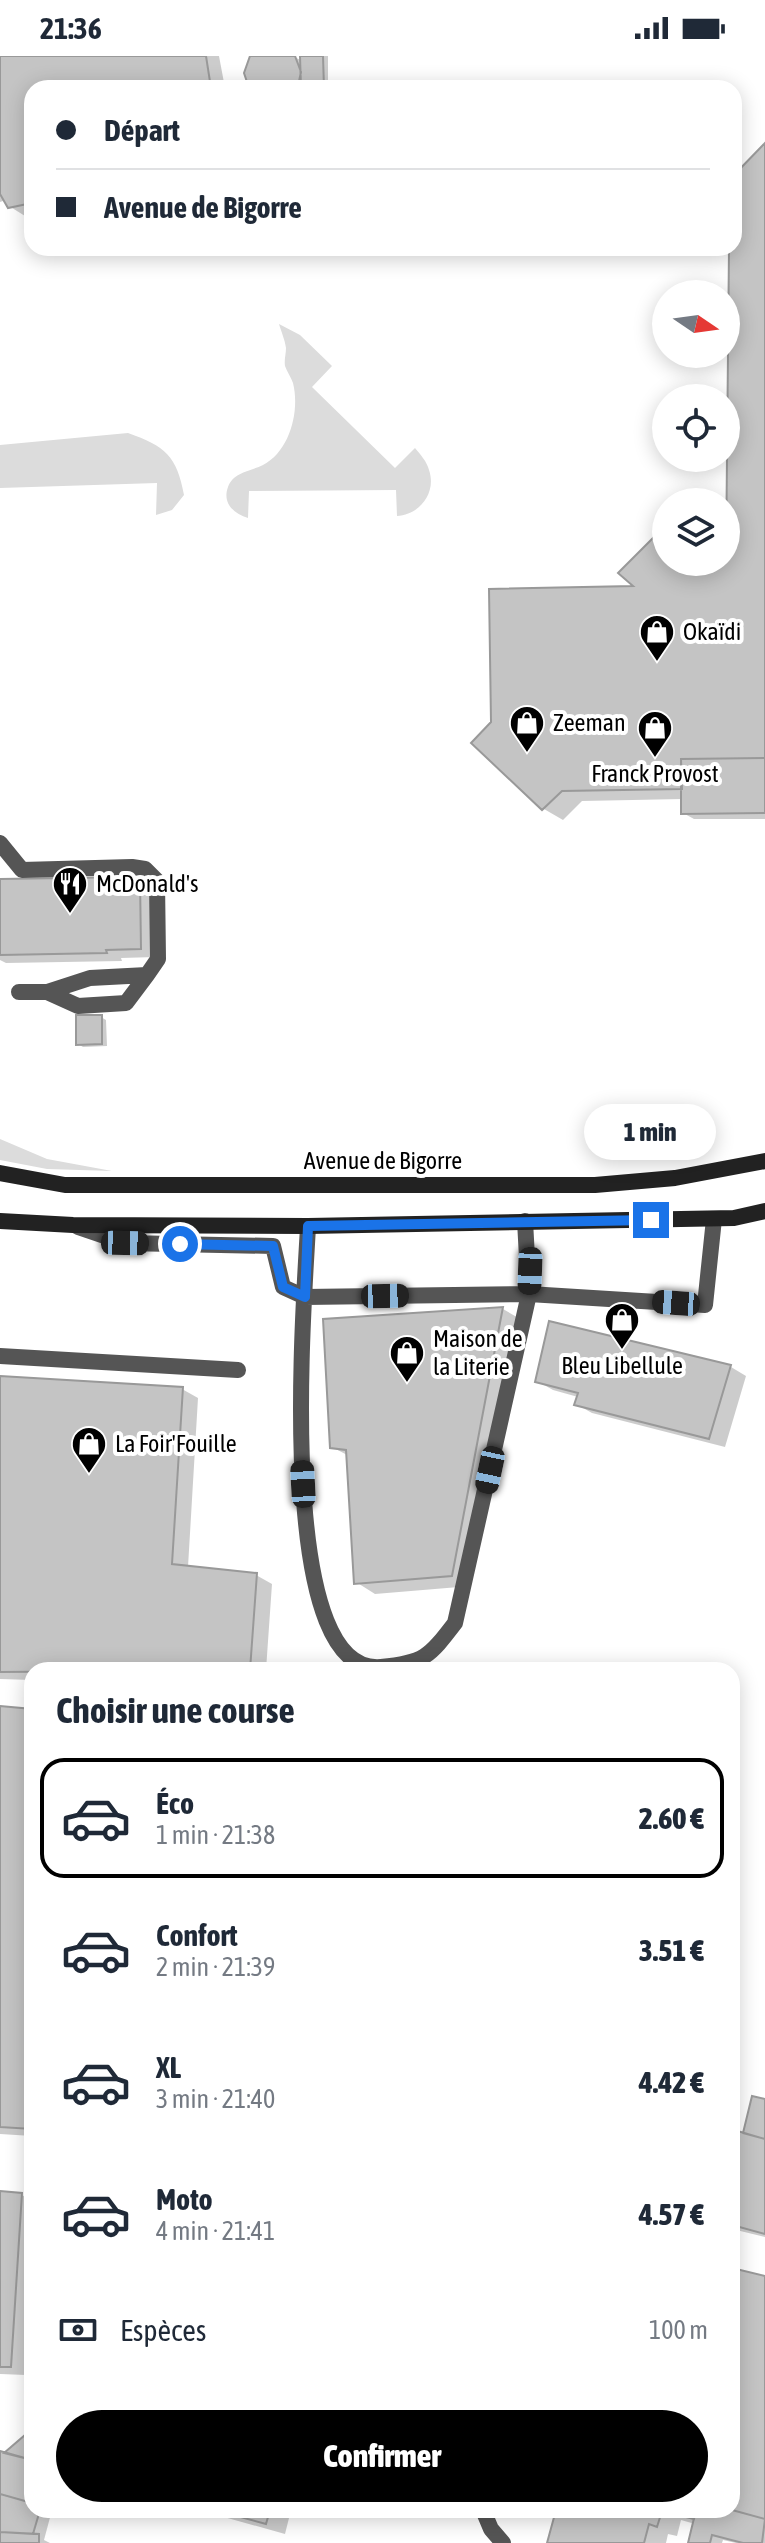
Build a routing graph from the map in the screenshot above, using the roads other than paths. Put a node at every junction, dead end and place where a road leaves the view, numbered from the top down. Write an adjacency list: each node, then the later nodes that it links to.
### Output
1 (0, 843): 2 (lane)
2 (147, 975): 4 (lane); 4 (lane)
3 (19, 992): 4 (lane)
4 (47, 992)
5 (765, 1161): 6 (main road, Avenue de Bigorre)
6 (0, 1173)
7 (765, 1211): 8 (main road)
8 (714, 1219): 10 (main road); 13 (lane)
9 (0, 1221): 11 (main road)
10 (525, 1221): 12 (main road); 13 (lane)
11 (73, 1225): 12 (main road); 14 (lane)
12 (308, 1226): 14 (lane)
13 (529, 1294): 14 (lane); 18 (lane)
14 (305, 1297): 17 (lane)
15 (0, 1356): 16 (lane)
16 (238, 1370)
17 (357, 1662)
18 (412, 1662)
19 (486, 2518): 20 (lane)
20 (503, 2543)

